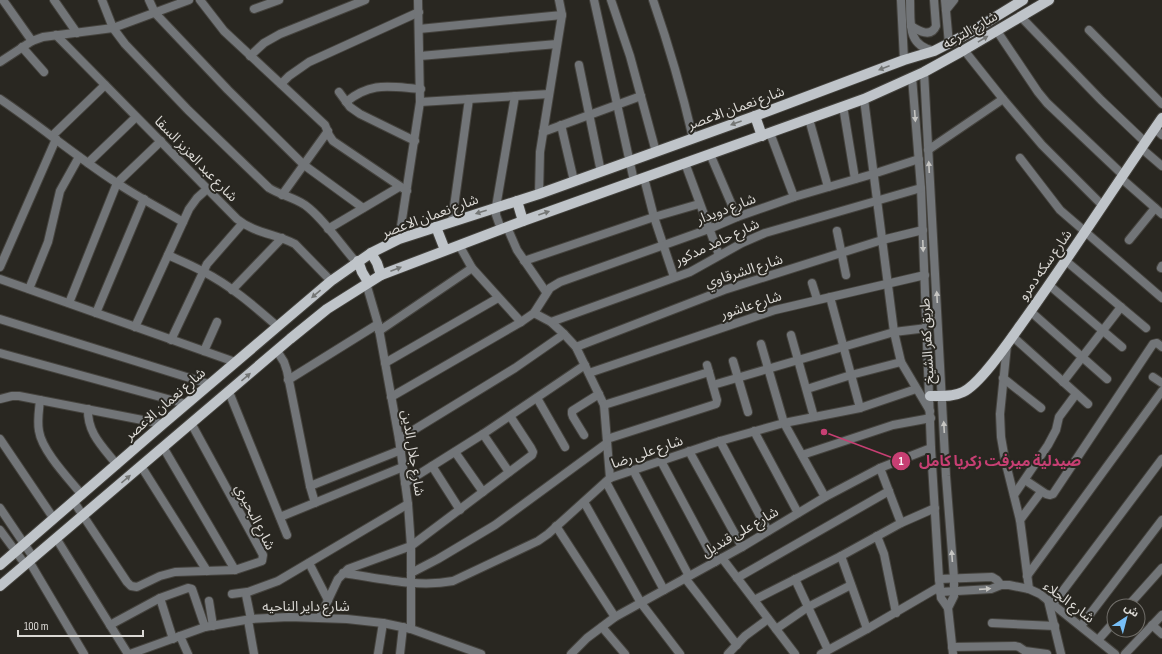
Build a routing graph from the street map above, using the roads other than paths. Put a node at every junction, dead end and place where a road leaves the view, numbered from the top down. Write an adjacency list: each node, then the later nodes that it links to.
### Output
1 (3, 0): 34 (street)
2 (54, 0): 32 (street)
3 (102, 0): 28 (street)
4 (149, 0): 24 (street)
5 (189, 0): 24 (street)
6 (200, 0): 40 (street)
7 (279, 0): 21 (street)
8 (365, 0): 40 (street)
9 (418, 0): 23 (street)
10 (559, 0): 25 (street)
11 (594, 0): 62 (street)
12 (611, 0): 54 (street)
13 (653, 0): 75 (street)
14 (901, 0): 42 (street)
15 (910, 0): 27 (street)
16 (934, 0): 27 (street)
17 (944, 0): 22 (street)
18 (954, 0): 22 (street)
19 (1023, 0): 36 (main road, شارع الترعه)
20 (1043, 2): 26 (main road, شارع الترعه)
21 (254, 9)
22 (946, 10): 36 (street)
23 (419, 12): 29 (street); 48 (street)
24 (155, 13): 28 (street); 88 (street)
25 (562, 15): 29 (street); 35 (street)
26 (1021, 17): 31 (main road, شارع الترعه); 78 (street)
27 (911, 26): 39 (street)
28 (113, 28): 32 (street); 102 (street)
29 (419, 29): 41 (street)
30 (1089, 30): 61 (street)
31 (997, 31): 38 (main road, شارع الترعه, one-way to 31); 92 (street)
32 (77, 33): 33 (street)
33 (56, 34): 34 (street); 49 (street, شارع عبد العزيز السقا)
34 (32, 41): 37 (street)
35 (557, 44): 41 (street); 52 (street)
36 (949, 44): 39 (main road, شارع الترعه)
37 (22, 47): 43 (street); 45 (street)
38 (964, 50): 46 (main road, شارع الترعه); 58 (street)
39 (934, 51): 42 (main road, شارع نعمان الاعصر)
40 (250, 56): 48 (street)
41 (420, 56): 50 (street)
42 (904, 60): 66 (main road, شارع نعمان الاعصر, one-way to 66)
43 (0, 61)
44 (579, 65): 64 (street)
45 (44, 72)
46 (924, 72): 47 (main road); 79 (street, طريق كفر الشيخ)
47 (912, 77): 57 (main road); 84 (street, طريق كفر الشيخ, one-way to 84)
48 (281, 84): 70 (street)
49 (105, 85): 65 (street, شارع عبد العزيز السقا); 74 (street)
50 (421, 89): 59 (street); 60 (street)
51 (339, 92): 59 (street)
52 (549, 94): 53 (street); 71 (street)
53 (515, 96): 56 (street); 109 (street)
54 (641, 96): 62 (street); 80 (street)
55 (0, 99): 74 (street)
56 (470, 99): 60 (street); 115 (street)
57 (864, 99): 63 (main road); 91 (street)
58 (1003, 99): 79 (street); 108 (street)
59 (346, 102): 77 (street)
60 (420, 102): 77 (street)
61 (1162, 104)
62 (617, 105): 64 (street); 85 (street)
63 (843, 106): 68 (main road); 93 (street)
64 (589, 115): 69 (street); 90 (street)
65 (136, 116): 76 (street, شارع عبد العزيز السقا); 86 (street)
66 (755, 116): 73 (main road); 75 (main road, شارع نعمان الاعصر, one-way to 75)
67 (1162, 118): 72 (main road, شارع سكه دمرو)
68 (809, 119): 73 (main road); 97 (street)
69 (561, 125): 71 (street); 95 (street)
70 (328, 131): 88 (street); 100 (street)
71 (543, 132): 101 (street)
72 (1158, 132): 78 (main road, شارع سكه دمرو)
73 (766, 135): 81 (main road); 103 (street)
74 (54, 138): 82 (street); 140 (street)
75 (693, 138): 80 (main road, شارع نعمان الاعصر)
76 (160, 141): 96 (street); 99 (street, شارع عبد العزيز السقا)
77 (415, 141): 100 (street)
78 (1143, 145): 89 (street); 92 (main road, شارع سكه دمرو)
79 (928, 150): 215 (street, طريق كفر الشيخ, one-way to 79)
80 (656, 152): 85 (main road, شارع نعمان الاعصر)
81 (710, 154): 87 (main road); 114 (street)
82 (79, 157): 86 (street); 153 (street)
83 (1020, 158): 125 (street)
84 (919, 159): 91 (street, شارع دويدار); 98 (street, طريق كفر الشيخ)
85 (629, 161): 90 (main road, شارع نعمان الاعصر); 94 (street)
86 (88, 163): 96 (street)
87 (684, 163): 94 (main road); 107 (street)
88 (304, 165): 102 (street); 110 (street)
89 (1162, 166)
90 (600, 172): 95 (main road, شارع نعمان الاعصر)
91 (873, 174): 93 (street, شارع دويدار); 106 (street)
92 (1122, 177): 108 (main road, شارع سكه دمرو); 111 (street)
93 (855, 179): 97 (street, شارع دويدار)
94 (639, 180): 113 (street); 116 (main road, one-way to 94)
95 (574, 181): 101 (main road, شارع نعمان الاعصر)
96 (117, 183): 104 (street); 160 (street)
97 (828, 187): 103 (street, شارع دويدار)
98 (921, 188): 106 (street, شارع حامد مدكور); 123 (street, طريق كفر الشيخ)
99 (207, 189): 117 (street); 118 (street, شارع عبد العزيز السقا)
100 (403, 189): 110 (street); 127 (street)
101 (539, 194): 105 (main road, شارع نعمان الاعصر)
102 (282, 195): 120 (street)
103 (794, 197): 114 (street, شارع دويدار)
104 (144, 199): 117 (street); 163 (street)
105 (517, 201): 109 (main road, شارع نعمان الاعصر); 116 (main road)
106 (877, 201): 128 (street); 136 (street, شارع حامد مدكور)
107 (699, 204): 113 (street); 122 (street)
108 (1102, 205): 125 (main road, شارع سكه دمرو)
109 (496, 207): 115 (main road, شارع نعمان الاعصر, one-way to 115); 121 (street)
110 (363, 208): 120 (street)
111 (1155, 208): 112 (street); 129 (street)
112 (1162, 214)
113 (654, 217): 131 (street); 138 (street)
114 (737, 217): 122 (street, شارع دويدار)
115 (452, 221): 119 (main road, شارع نعمان الاعصر)
116 (523, 221): 121 (main road)
117 (183, 222): 135 (street)
118 (242, 224): 126 (street, شارع عبد العزيز السقا); 142 (street)
119 (436, 227): 127 (main road, شارع نعمان الاعصر); 132 (main road)
120 (328, 228): 137 (street)
121 (504, 228): 130 (main road); 138 (street)
122 (709, 229): 131 (street, شارع دويدار); 136 (street)
123 (923, 230): 128 (street, شارع الشرقاوي); 145 (street, طريق كفر الشيخ, one-way to 145)
124 (837, 231): 134 (street)
125 (1085, 232): 139 (main road, شارع سكه دمرو); 158 (street)
126 (282, 238): 148 (street, شارع عبد العزيز السقا); 154 (street)
127 (399, 239): 133 (main road, شارع نعمان الاعصر)
128 (882, 240): 134 (street, شارع الشرقاوي); 151 (street)
129 (1129, 240)
130 (459, 245): 132 (main road); 141 (street)
131 (663, 246): 146 (street); 155 (street, شارع دويدار)
132 (445, 250): 143 (main road, one-way to 132)
133 (371, 253): 137 (main road, شارع نعمان الاعصر); 143 (main road)
134 (841, 253): 144 (street); 183 (street, شارع الشرقاوي)
135 (168, 254): 142 (street); 170 (street)
136 (719, 255): 146 (street, شارع حامد مدكور)
137 (357, 261): 148 (main road, شارع نعمان الاعصر); 149 (main road)
138 (524, 261): 155 (street)
139 (1066, 261): 152 (main road, شارع سكه دمرو); 161 (street)
140 (0, 267)
141 (472, 268): 157 (street); 171 (street)
142 (203, 271): 154 (street); 179 (street)
143 (381, 275): 149 (main road)
144 (846, 275)
145 (924, 275): 151 (street, شارع عاشور); 172 (street, طريق كفر الشيخ)
146 (674, 277): 168 (street, شارع حامد مدكور)
147 (0, 279): 153 (street)
148 (331, 281): 169 (main road, شارع نعمان الاعصر, one-way to 169)
149 (367, 283): 171 (street, شارع جلال الدين); 178 (main road)
150 (812, 283): 159 (street)
151 (888, 284): 156 (street, شارع عاشور); 175 (street)
152 (1049, 285): 162 (main road, شارع سكه دمرو); 174 (street)
153 (29, 289): 160 (street)
154 (232, 290): 169 (street)
155 (546, 292): 164 (street)
156 (830, 297): 159 (street, شارع عاشور); 182 (street)
157 (498, 298): 167 (street); 194 (street)
158 (1162, 298)
159 (817, 299): 197 (street, شارع عاشور)
160 (69, 303): 163 (street)
161 (1121, 307): 173 (street); 174 (street)
162 (1030, 311): 180 (main road, شارع سكه دمرو); 189 (street)
163 (96, 313): 170 (street)
164 (534, 313): 167 (street); 168 (street)
165 (0, 319): 206 (street)
166 (217, 322): 186 (street)
167 (520, 322): 216 (street)
168 (551, 322): 176 (street)
169 (277, 326): 178 (main road); 191 (main road, شارع نعمان الاعصر)
170 (135, 327): 179 (street)
171 (378, 327): 194 (street, شارع جلال الدين); 203 (street)
172 (927, 328): 175 (street); 214 (street, طريق كفر الشيخ)
173 (1146, 328)
174 (1103, 330): 184 (street); 189 (street)
175 (894, 332): 182 (street); 193 (street)
176 (564, 334): 183 (street); 237 (street)
177 (791, 335): 190 (street)
178 (290, 339): 187 (main road)
179 (171, 340): 186 (street)
180 (1010, 340): 201 (street); 204 (street); 215 (main road, شارع سكه دمرو)
181 (761, 344): 196 (street)
182 (843, 346): 190 (street); 198 (street)
183 (576, 347): 195 (street)
184 (1122, 347)
185 (1162, 347): 265 (street)
186 (204, 351): 191 (street)
187 (277, 351): 203 (street); 211 (main road, one-way to 187)
188 (0, 353): 220 (street)
189 (1083, 357): 202 (street); 204 (street)
190 (798, 360): 196 (street); 208 (street)
191 (235, 362): 206 (main road, شارع نعمان الاعصر)
192 (733, 362): 199 (street)
193 (901, 362): 198 (street); 209 (street)
194 (385, 363): 216 (street, شارع جلال الدين)
195 (585, 365): 197 (street); 217 (street)
196 (768, 368): 199 (street); 231 (street)
197 (589, 373): 212 (street)
198 (851, 375): 208 (street); 223 (street)
199 (738, 377): 207 (street); 226 (street)
200 (1153, 377): 205 (street)
201 (1003, 378): 224 (street); 266 (street)
202 (1107, 379)
203 (288, 380): 262 (street)
204 (1063, 382): 213 (street)
205 (1162, 383)
206 (209, 384): 220 (main road, شارع نعمان الاعصر)
207 (713, 385): 222 (street); 238 (street)
208 (807, 389): 229 (street)
209 (916, 389): 223 (street, شارع على رضا); 227 (street)
210 (1162, 391): 303 (street)
211 (229, 392): 230 (main road); 278 (street)
212 (599, 394): 222 (street); 235 (street)
213 (1076, 394): 221 (street); 259 (street)
214 (930, 396): 215 (main road, شارع سكه دمرو); 227 (street, طريق كفر الشيخ)
215 (943, 396): 257 (street, طريق كفر الشيخ, one-way to 215)
216 (391, 397): 237 (street, شارع جلال الدين)
217 (537, 398): 228 (street); 241 (street)
218 (0, 399): 219 (street)
219 (40, 400): 225 (street); 269 (street, شارع البحيري)
220 (186, 404): 232 (main road, شارع نعمان الاعصر)
221 (1088, 404)
222 (604, 405): 238 (street)
223 (860, 408): 229 (street, شارع على رضا)
224 (1041, 408)
225 (88, 410): 232 (street); 249 (street)
226 (748, 412)
227 (930, 415): 242 (street, طريق كفر الشيخ); 246 (street)
228 (510, 416): 234 (street); 255 (street)
229 (814, 417): 231 (street, شارع على رضا)
230 (191, 423): 240 (main road); 299 (street, شارع البحيري)
231 (784, 423): 233 (street, شارع على رضا); 246 (street)
232 (162, 424): 249 (main road, شارع نعمان الاعصر)
233 (754, 431): 239 (street, شارع على رضا); 276 (street)
234 (483, 434): 245 (street); 255 (street)
235 (584, 435)
236 (0, 439): 279 (street)
237 (399, 439): 243 (street, شارع جلال الدين)
238 (607, 441): 258 (street); 302 (street)
239 (720, 441): 244 (street, شارع على رضا); 285 (street)
240 (163, 447): 250 (main road); 299 (street)
241 (565, 447)
242 (931, 448): 253 (street, شارع على قنديل); 256 (street, طريق كفر الشيخ)
243 (400, 450): 252 (street, شارع جلال الدين); 262 (street)
244 (689, 451): 248 (street, شارع على رضا); 291 (street)
245 (455, 452): 251 (street); 264 (street)
246 (802, 455): 268 (street)
247 (1162, 459): 324 (street)
248 (661, 461): 254 (street, شارع على رضا); 295 (street)
249 (117, 464): 261 (main road, شارع نعمان الاعصر)
250 (141, 466): 267 (main road, one-way to 250); 300 (street)
251 (432, 466): 260 (street); 275 (street)
252 (403, 467): 260 (street, شارع جلال الدين); 271 (street)
253 (880, 468): 263 (street); 268 (street, شارع على قنديل)
254 (633, 470): 258 (street, شارع على رضا); 304 (street)
255 (509, 472): 264 (street)
256 (933, 476): 257 (street); 274 (street, طريق كفر الشيخ)
257 (946, 476): 307 (street, طريق كفر الشيخ, one-way to 257)
258 (608, 480): 270 (street, شارع على رضا); 314 (street)
259 (1024, 480): 265 (street); 266 (street)
260 (405, 483): 272 (street, شارع جلال الدين)
261 (94, 484): 267 (main road); 269 (main road, شارع نعمان الاعصر)
262 (310, 486): 271 (street)
263 (889, 491): 282 (street); 305 (street)
264 (483, 492): 275 (street)
265 (1041, 492): 280 (street)
266 (1014, 495): 280 (street)
267 (104, 497): 277 (main road)
268 (825, 497): 276 (street, شارع على قنديل)
269 (78, 498): 277 (street, شارع البحيري); 279 (main road, شارع نعمان الاعصر)
270 (584, 502): 283 (street, شارع على رضا); 325 (street)
271 (315, 503): 278 (street)
272 (408, 504): 290 (street, شارع جلال الدين); 296 (street)
273 (0, 508): 289 (street)
274 (935, 508): 282 (street); 306 (street, طريق كفر الشيخ)
275 (460, 510): 290 (street)
276 (798, 513): 285 (street, شارع على قنديل)
277 (83, 515): 288 (main road); 300 (street, شارع البحيري)
278 (280, 517): 286 (street)
279 (54, 519): 289 (main road, شارع نعمان الاعصر)
280 (1020, 520): 303 (street)
281 (1162, 520): 340 (street)
282 (901, 523): 287 (street)
283 (556, 526): 309 (street, شارع على رضا); 331 (street)
284 (0, 530): 292 (street)
285 (768, 531): 291 (street, شارع على قنديل)
286 (287, 535)
287 (876, 536): 293 (street); 328 (street)
288 (56, 538): 294 (main road); 336 (street)
289 (25, 544): 292 (main road, شارع نعمان الاعصر); 294 (street)
290 (411, 546): 301 (street); 302 (street, شارع جلال الدين)
291 (742, 547): 295 (street, شارع على قنديل)
292 (16, 551): 294 (street); 297 (main road, شارع نعمان الاعصر)
293 (840, 556): 308 (street); 310 (street)
294 (29, 560): 312 (main road); 355 (street)
295 (718, 560): 304 (street, شارع على قنديل); 305 (street)
296 (309, 563): 317 (street); 321 (street)
297 (0, 565)
298 (1162, 568): 320 (street)
299 (235, 570): 300 (street, شارع البحيري)
300 (207, 571)
301 (343, 573): 309 (street, شارع على رضا); 321 (street)
302 (411, 573): 309 (street, شارع جلال الدين)
303 (1027, 576): 313 (street)
304 (687, 577): 314 (street, شارع على قنديل); 349 (street)
305 (737, 578): 322 (street)
306 (938, 578): 307 (street, شارع الجلاء); 315 (street, طريق كفر الشيخ)
307 (954, 578): 311 (street, شارع الجلاء); 316 (street, طريق كفر الشيخ)
308 (796, 579): 322 (street); 326 (street)
309 (411, 583): 342 (street, شارع جلال الدين)
310 (851, 585): 326 (street); 344 (street)
311 (1002, 585): 313 (street, شارع الجلاء); 316 (street, شارع الجلاء, one-way to 311)
312 (0, 586)
313 (1029, 589): 324 (street, شارع الجلاء)
314 (664, 590): 325 (street, شارع على قنديل)
315 (939, 590): 316 (street, شارع الجلاء); 327 (street, طريق كفر الشيخ); 328 (street)
316 (954, 591): 327 (street, طريق كفر الشيخ)
317 (247, 592): 318 (street); 333 (street)
318 (232, 594)
319 (160, 598): 336 (street); 338 (street); 347 (street)
320 (1135, 598)
321 (328, 600): 330 (street)
322 (754, 600): 332 (street)
323 (209, 601): 338 (street)
324 (1050, 602): 339 (street); 340 (street, شارع الجلاء)
325 (640, 603): 331 (street, شارع على قنديل); 365 (street)
326 (808, 607): 343 (street); 353 (street)
327 (948, 608): 352 (street, طريق كفر الشيخ)
328 (896, 613): 344 (street)
329 (1162, 615): 337 (street)
330 (320, 617): 333 (street, شارع داير الناحيه); 335 (street, شارع داير الناحيه)
331 (615, 617): 341 (street, شارع على قنديل)
332 (768, 619): 343 (street); 349 (street)
333 (249, 620): 338 (street, شارع داير الناحيه); 358 (street)
334 (992, 623): 339 (street)
335 (384, 624): 342 (street, شارع داير الناحيه); 359 (street)
336 (110, 625): 356 (street)
337 (1152, 625): 346 (street); 371 (street)
338 (209, 626): 347 (street, شارع داير الناحيه)
339 (1055, 626): 369 (street)
340 (1081, 626): 348 (street, شارع الجلاء)
341 (602, 627): 363 (street, شارع على قنديل); 364 (street)
342 (407, 628): 350 (street, شارع داير الناحيه); 360 (street, شارع جلال الدين)
343 (776, 629): 367 (street)
344 (867, 629): 353 (street)
345 (1106, 631): 348 (street)
346 (1162, 634)
347 (176, 637): 356 (street, شارع داير الناحيه); 357 (street)
348 (1098, 640): 370 (street, شارع الجلاء)
349 (737, 645): 366 (street)
350 (466, 648): 361 (street); 362 (street, شارع داير الناحيه)
351 (1003, 650): 352 (street); 354 (street)
352 (952, 651)
353 (824, 652)
354 (1036, 653): 368 (street)
355 (84, 654)
356 (129, 654)
357 (188, 654)
358 (254, 654)
359 (378, 654)
360 (400, 654)
361 (460, 654)
362 (481, 654)
363 (571, 654)
364 (625, 654)
365 (680, 654)
366 (728, 654)
367 (795, 654)
368 (1047, 654)
369 (1061, 654)
370 (1115, 654)
371 (1125, 654)

